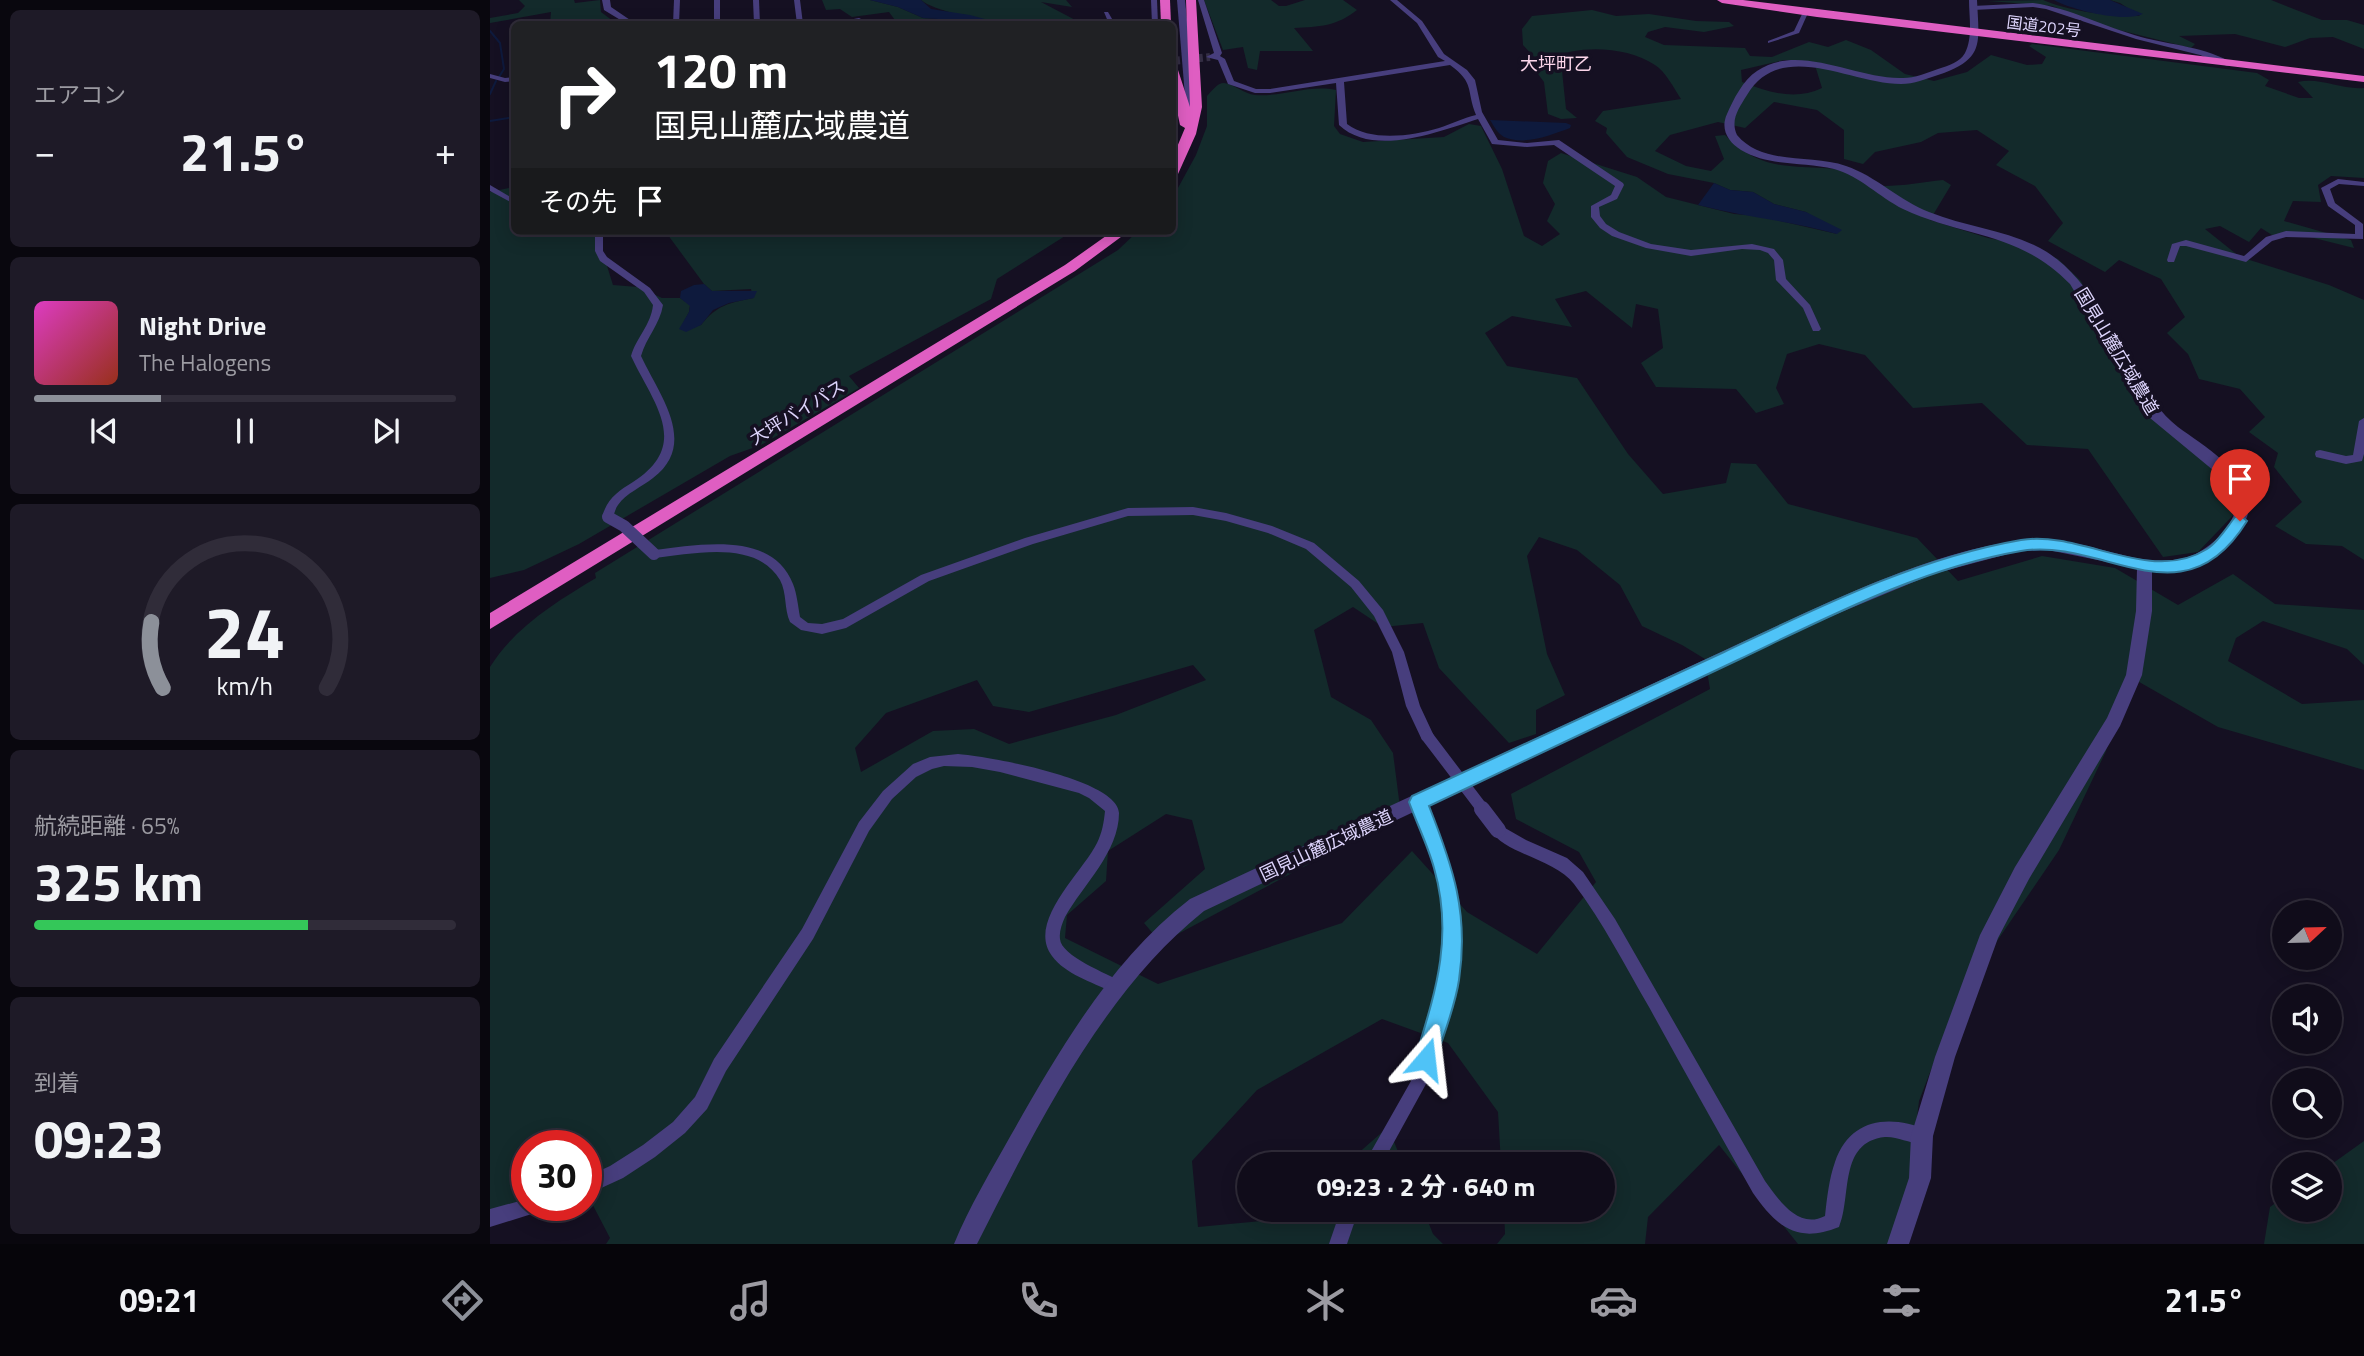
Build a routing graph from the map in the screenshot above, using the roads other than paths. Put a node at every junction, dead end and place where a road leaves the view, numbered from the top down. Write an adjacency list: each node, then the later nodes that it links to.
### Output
1 (606, 0): 17 (street)
2 (677, 0): 18 (street)
3 (717, 0): 19 (street)
4 (756, 0): 20 (street)
5 (797, 0): 21 (street)
6 (1154, 0): 24 (street)
7 (1165, 0): 25 (highway)
8 (1181, 0): 36 (street)
9 (1191, 0): 36 (highway)
10 (1201, 0): 33 (street)
11 (1393, 0): 28 (street)
12 (1722, 0): 15 (highway, 国道202号)
13 (1973, 4): 26 (street, 国見山麓広域農道); 29 (street)
14 (1106, 13): 23 (street)
15 (1805, 13): 26 (highway, 国道202号); 27 (street)
16 (859, 20): 22 (street)
17 (627, 21)
18 (676, 21)
19 (717, 21)
20 (757, 21)
21 (800, 21)
22 (852, 21)
23 (1110, 21)
24 (1155, 21)
25 (1166, 21)
26 (1974, 33): 29 (highway, 国道202号); 50 (street, 国見山麓広域農道)
27 (1770, 42)
28 (1449, 63): 33 (street); 35 (street)
29 (2230, 64): 32 (highway, 国道202号)
30 (490, 76): 31 (street)
31 (511, 79)
32 (2364, 79)
33 (1340, 80): 35 (street)
34 (1176, 81): 37 (highway)
35 (1480, 116): 45 (street)
36 (1185, 148): 38 (highway)
37 (1176, 164)
38 (1176, 166)
39 (2364, 184): 44 (street)
40 (490, 187): 41 (street)
41 (511, 200)
42 (599, 235): 48 (street)
43 (1116, 235): 51 (highway, 大坪バイパス)
44 (2171, 260)
45 (1816, 329)
46 (2364, 421): 47 (street)
47 (2320, 454)
48 (608, 517): 49 (street, bridge)
49 (654, 554): 54 (street, bridge)
50 (2145, 566): 52 (street, 国見山麓広域農道); 54 (street)
51 (490, 622)
52 (1418, 802): 53 (street, 国見山麓広域農道); 55 (street)
53 (1117, 987): 56 (street); 60 (street, 国見山麓広域農道)
54 (1922, 1136): 62 (street)
55 (1379, 1152)
56 (602, 1177)
57 (511, 1212): 58 (street)
58 (490, 1218)
59 (1346, 1222): 61 (street)
60 (965, 1244)
61 (1338, 1244)
62 (1898, 1244)

